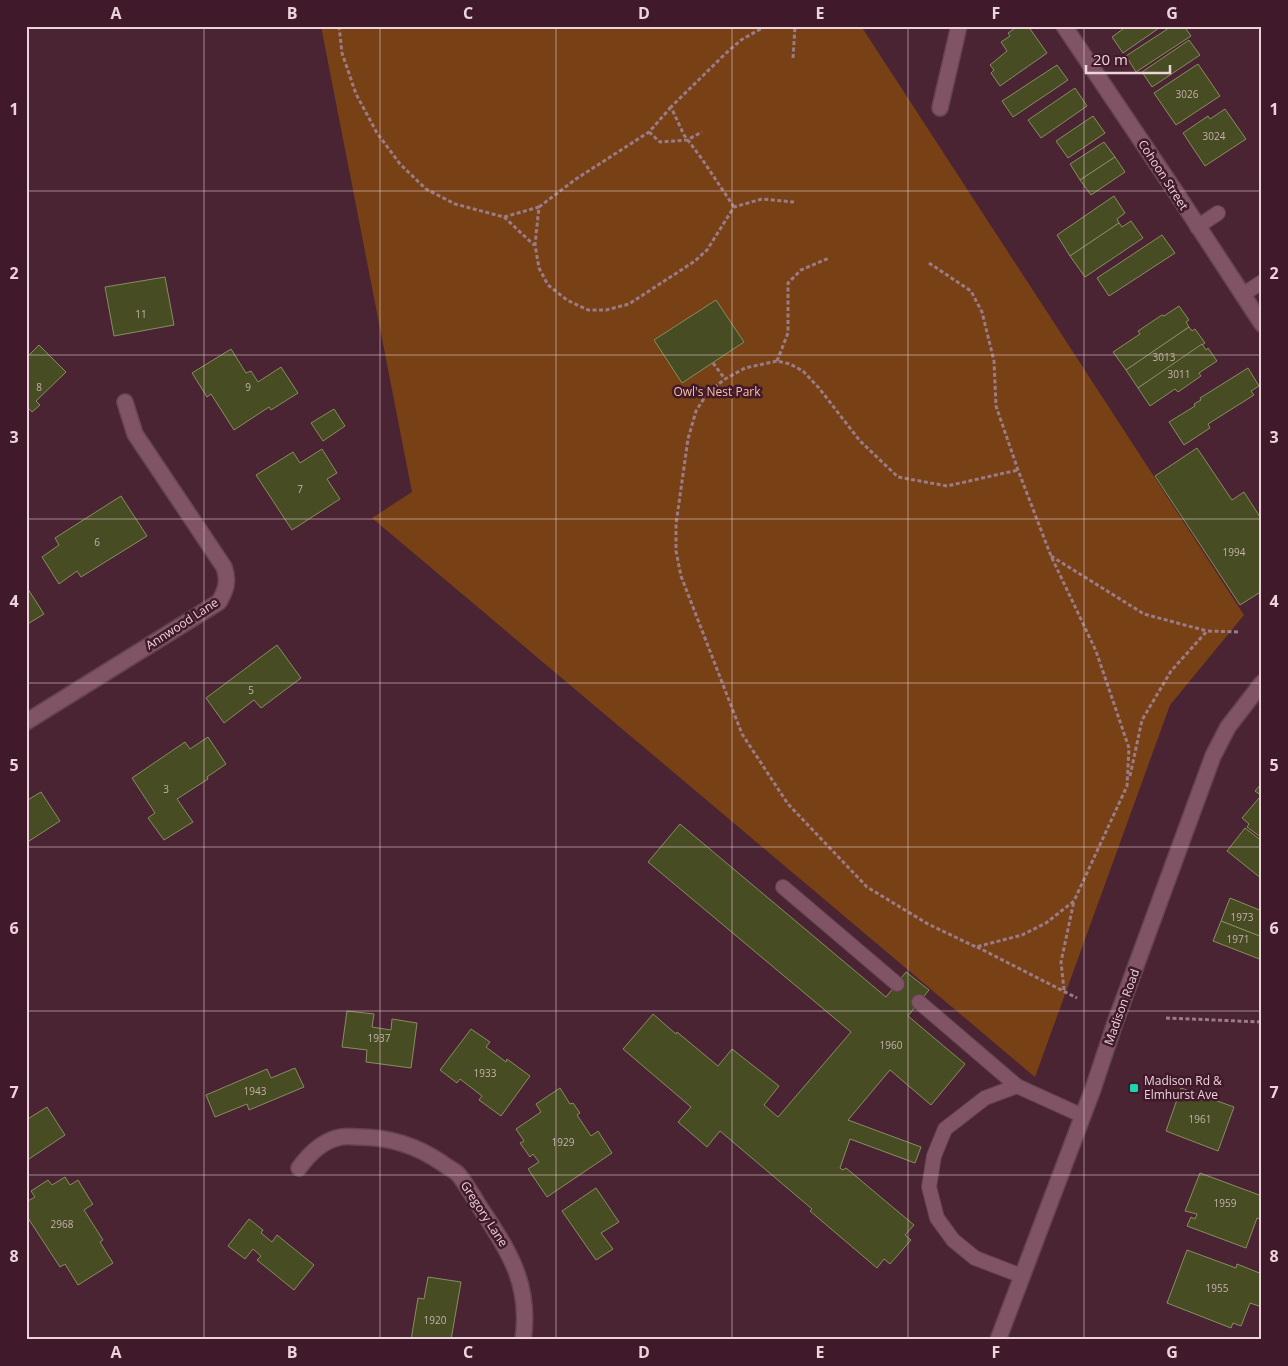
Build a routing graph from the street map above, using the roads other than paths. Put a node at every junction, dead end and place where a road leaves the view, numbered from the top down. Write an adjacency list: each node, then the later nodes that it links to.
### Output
1 (959, 26): 3 (street)
2 (1064, 26): 5 (street, Cohoon Street)
3 (940, 108)
4 (1218, 213): 5 (lane)
5 (1197, 226): 7 (street, Cohoon Street)
6 (1262, 282): 7 (lane)
7 (1242, 295): 8 (street, Cohoon Street)
8 (1262, 324)
9 (125, 402): 11 (street, Annwood Lane)
10 (1262, 683): 16 (street, Madison Road)
11 (26, 722)
12 (783, 887): 13 (lane)
13 (897, 984)
14 (919, 1002): 15 (lane)
15 (1017, 1086): 16 (lane); 18 (lane)
16 (1083, 1116): 18 (street, Madison Road)
17 (299, 1168): 19 (street, Gregory Lane)
18 (1022, 1276): 20 (street, Madison Road)
19 (523, 1340)
20 (998, 1340)

